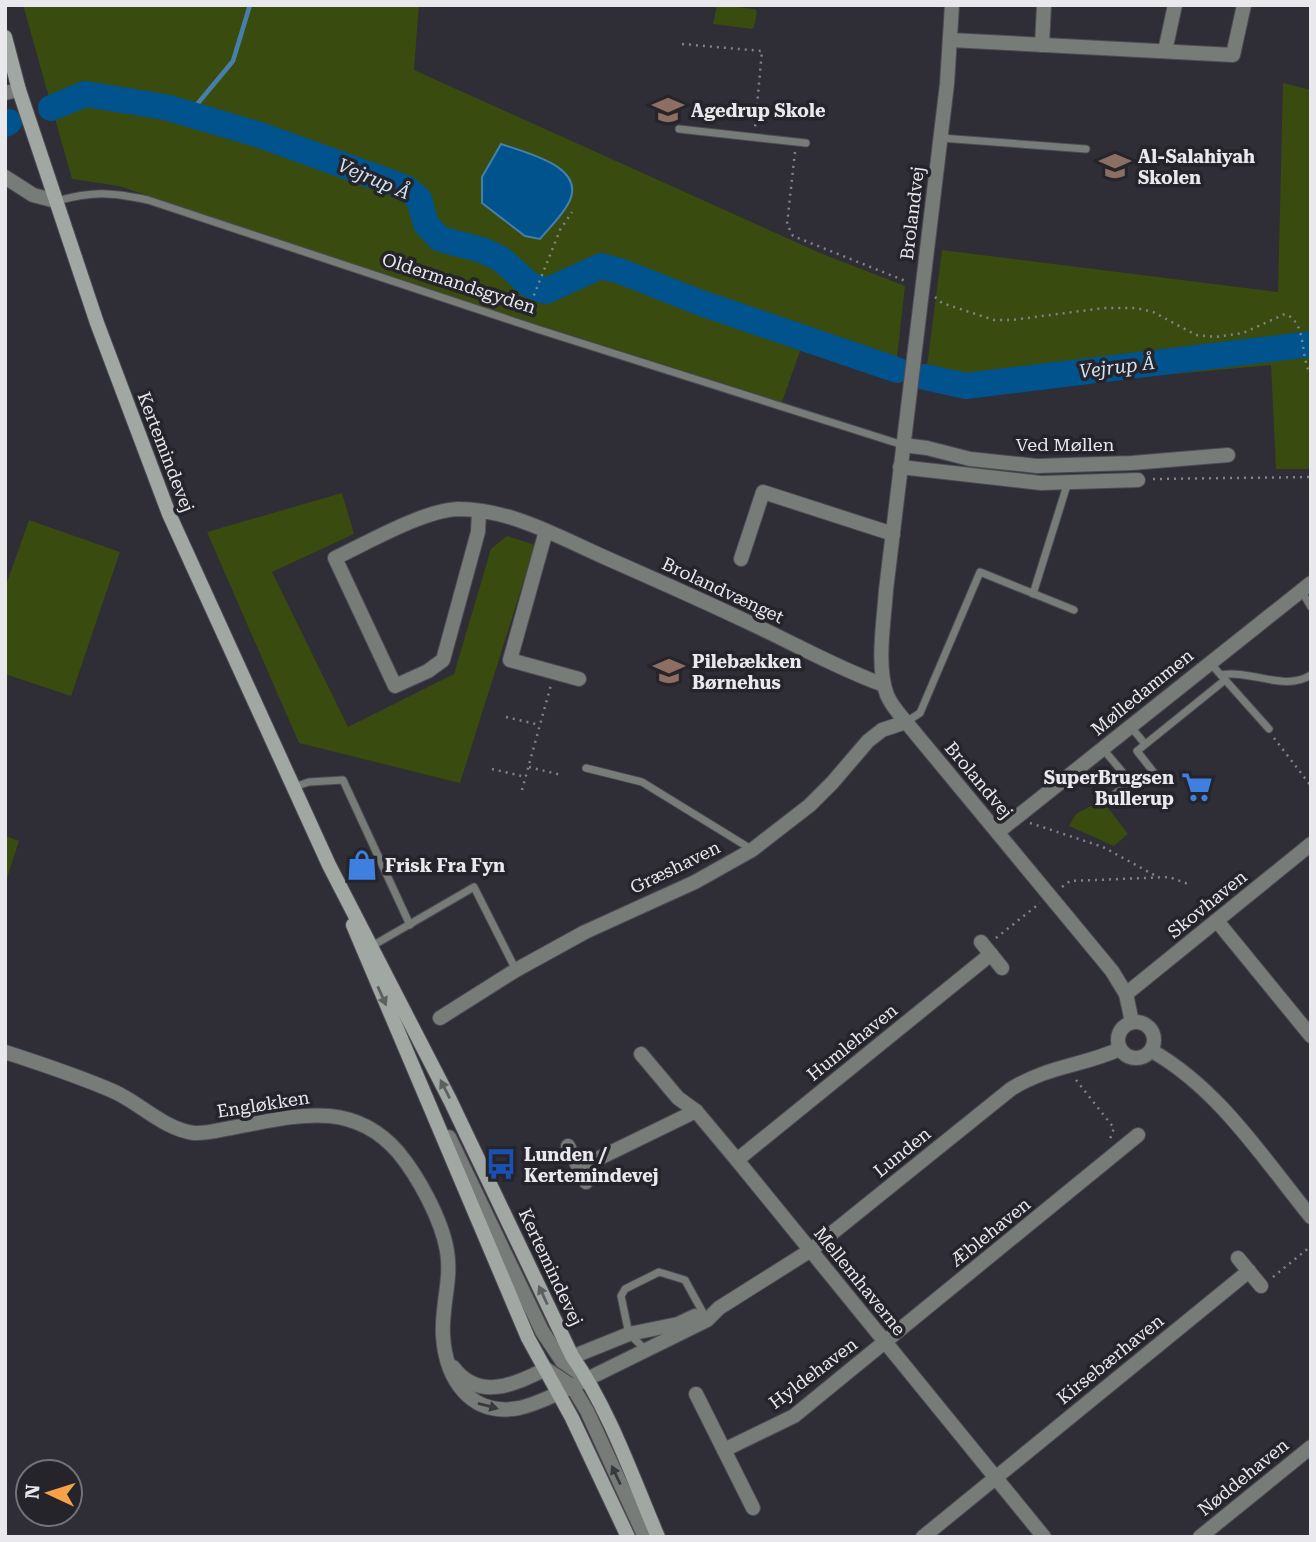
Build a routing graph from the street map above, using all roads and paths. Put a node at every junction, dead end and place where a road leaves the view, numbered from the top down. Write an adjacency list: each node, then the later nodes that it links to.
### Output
1 (952, 5): 6 (street, Brolandvej)
2 (1044, 5): 8 (street)
3 (1175, 5): 9 (street)
4 (1244, 5): 9 (street)
5 (5, 37): 10 (main road, Kertemindevej)
6 (950, 40): 8 (street); 13 (street, Brolandvej)
7 (682, 44): 12 (path)
8 (1042, 45): 9 (street)
9 (1165, 51)
10 (12, 92): 18 (main road, Kertemindevej)
11 (679, 129): 12 (lane)
12 (754, 137): 14 (lane)
13 (940, 138): 16 (lane); 20 (street, Brolandvej)
14 (796, 142): 15 (lane); 20 (path)
15 (806, 143)
16 (1086, 149)
17 (5, 177): 18 (street)
18 (56, 201): 21 (lane, Oldermandsgyden); 57 (main road, Kertemindevej)
19 (572, 212): 21 (path)
20 (923, 288): 22 (path); 23 (street, Brolandvej)
21 (522, 324): 23 (lane, Oldermandsgyden)
22 (1311, 375)
23 (903, 445): 24 (street, Ved Møllen); 25 (street, Brolandvej)
24 (1228, 455)
25 (900, 467): 28 (street); 31 (street, Brolandvej)
26 (1311, 477): 27 (path)
27 (1138, 480): 28 (street)
28 (1068, 482): 34 (lane)
29 (479, 511): 29 (street, Brolandvænget); 30 (street, Brolandvænget)
30 (546, 531): 38 (street); 42 (street, Brolandvænget)
31 (893, 534): 32 (street); 42 (street, Brolandvej)
32 (741, 559)
33 (1306, 587): 35 (lane); 37 (street, Mølledammen)
34 (1033, 593): 36 (lane); 44 (lane)
35 (1311, 607)
36 (1074, 610)
37 (1210, 663): 40 (lane); 46 (street, Mølledammen)
38 (554, 672): 41 (street); 45 (path)
39 (1311, 675): 40 (lane)
40 (1223, 678): 47 (lane); 48 (lane)
41 (579, 679)
42 (884, 685): 44 (street, Brolandvej)
43 (506, 717): 45 (path)
44 (906, 722): 61 (street, Brolandvej); 63 (street, Græshaven)
45 (540, 725): 50 (path)
46 (1130, 726): 48 (lane); 49 (street, Mølledammen)
47 (1269, 729): 56 (path)
48 (1145, 744): 53 (lane)
49 (1103, 748): 59 (lane); 60 (street, Mølledammen)
50 (529, 767): 54 (path); 55 (path)
51 (586, 768): 63 (lane)
52 (492, 769): 55 (path)
53 (1155, 774)
54 (561, 775)
55 (526, 778): 58 (path)
56 (1311, 786)
57 (294, 787): 64 (main road, Kertemindevej); 69 (lane)
58 (522, 790)
59 (1114, 795)
60 (1018, 816): 61 (street, Mølledammen); 65 (path)
61 (998, 832): 67 (street, Brolandvej)
62 (1311, 844): 68 (street, Skovhaven)
63 (751, 850): 73 (street, Græshaven)
64 (329, 865): 70 (main road, Kertemindevej); 82 (main road, Kertemindevej, one-way to 82)
65 (1158, 877): 66 (path); 67 (path)
66 (1191, 885)
67 (1050, 896): 71 (path); 74 (street, Brolandvej)
68 (1217, 921): 74 (street, Skovhaven); 77 (street)
69 (410, 925): 70 (lane); 73 (lane)
70 (372, 946): 102 (main road, Kertemindevej, one-way to 70)
71 (986, 948): 72 (street); 88 (street, Humlehaven)
72 (1002, 968)
73 (516, 970): 75 (street, Græshaven)
74 (1126, 994): 76 (street, Brolandvej)
75 (440, 1018)
76 (1132, 1022): 78 (street); 79 (street)
77 (1311, 1037)
78 (1120, 1049): 79 (street); 83 (street, Lunden)
79 (1152, 1051): 91 (street)
80 (5, 1052): 101 (street, Engløkken)
81 (641, 1054): 84 (street, Mellemhaverne)
82 (411, 1061): 102 (street); 103 (main road, Kertemindevej)
83 (1069, 1065): 86 (path); 93 (street, Lunden)
84 (696, 1111): 88 (street, Mellemhaverne); 89 (street)
85 (1138, 1135): 86 (street, Æblehaven)
86 (1115, 1145): 99 (street, Æblehaven)
87 (568, 1146): 89 (street)
88 (737, 1160): 93 (street, Mellemhaverne)
89 (579, 1168): 90 (street)
90 (586, 1182)
91 (1311, 1217)
92 (1311, 1246): 96 (path)
93 (811, 1250): 97 (street, Lunden); 99 (street, Mellemhaverne)
94 (1238, 1258): 95 (street)
95 (1249, 1271): 96 (street); 109 (street, Kirsebærhaven)
96 (1261, 1286)
97 (705, 1316): 98 (street, Lunden); 98 (lane); 100 (street, Lunden)
98 (629, 1334): 100 (lane); 102 (street, Lunden)
99 (886, 1343): 108 (street, Hyldehaven); 109 (street, Mellemhaverne)
100 (647, 1350): 104 (street, Lunden)
101 (446, 1357): 103 (street); 105 (street, Engløkken, one-way to 105)
102 (567, 1359): 103 (street, Lunden); 104 (main road, Kertemindevej)
103 (546, 1369): 105 (main road, Kertemindevej)
104 (587, 1379): 105 (street, Lunden); 113 (main road, Kertemindevej)
105 (566, 1390): 111 (main road, Kertemindevej); 112 (street, one-way to 105)
106 (696, 1394): 108 (street)
107 (1311, 1447): 116 (street, Nøddehaven)
108 (724, 1450): 110 (street)
109 (996, 1478): 114 (street, Kirsebærhaven); 115 (street, Mellemhaverne)
110 (752, 1508)
111 (628, 1537)
112 (645, 1537)
113 (657, 1537)
114 (923, 1537)
115 (1044, 1537)
116 (1200, 1537)

